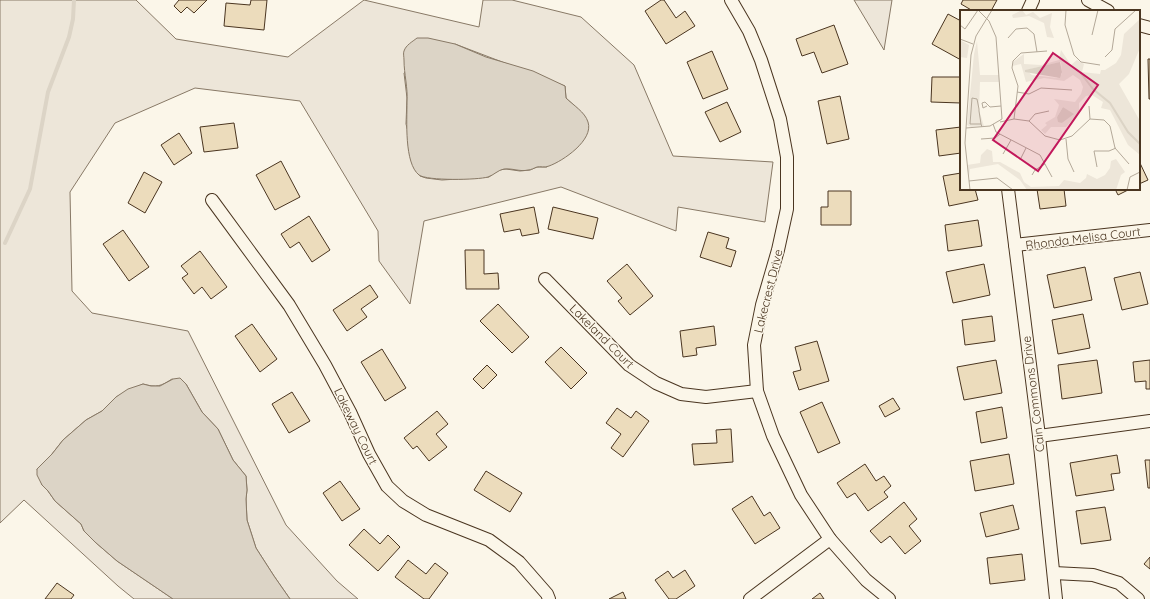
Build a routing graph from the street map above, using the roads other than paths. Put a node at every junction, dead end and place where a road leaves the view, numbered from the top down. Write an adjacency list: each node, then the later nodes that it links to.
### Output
1 (731, 0): 13 (street, Lakecrest Drive)
2 (1033, 0): 4 (street)
3 (1088, 0): 5 (street)
4 (1028, 10)
5 (1106, 10)
6 (1140, 25): 7 (street)
7 (1150, 28)
8 (1008, 190): 11 (street, Cain Commons Drive)
9 (212, 200): 18 (street, Lakeway Court)
10 (1150, 230): 11 (street, Rhonda Melisa Court)
11 (1015, 246): 15 (street, Cain Commons Drive)
12 (545, 279): 13 (street, Lakeland Court)
13 (757, 392): 16 (street, Lakecrest Drive)
14 (1150, 421): 15 (street)
15 (1039, 436): 17 (street, Cain Commons Drive)
16 (830, 539): 19 (street); 20 (street, Lakecrest Drive)
17 (1054, 573): 21 (street, Cain Commons Drive); 22 (street)
18 (549, 599)
19 (750, 599)
20 (889, 599)
21 (1056, 599)
22 (1138, 599)

